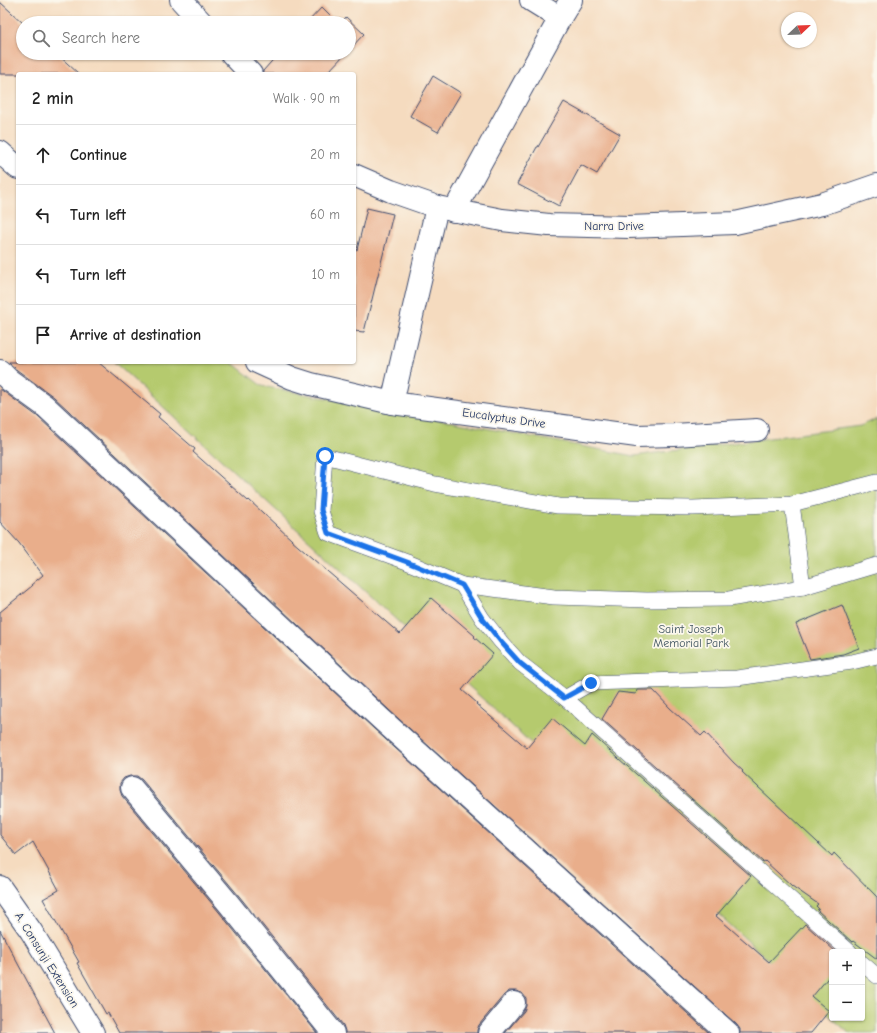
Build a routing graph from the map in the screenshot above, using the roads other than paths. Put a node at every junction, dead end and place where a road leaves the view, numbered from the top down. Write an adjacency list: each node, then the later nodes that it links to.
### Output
1 (180, 0): 4 (street)
2 (531, 0): 5 (street)
3 (571, 0): 5 (street)
4 (195, 16)
5 (560, 18): 12 (street)
6 (237, 60): 7 (street)
7 (248, 72)
8 (0, 152): 9 (street)
9 (16, 166)
10 (356, 176): 12 (street, Narra Drive)
11 (877, 185): 12 (street, Narra Drive)
12 (446, 209): 15 (street)
13 (260, 364): 15 (street, Eucalyptus Drive)
14 (0, 371): 33 (street)
15 (392, 403): 16 (street, Eucalyptus Drive)
16 (757, 430)
17 (877, 482): 18 (lane)
18 (792, 504): 20 (lane); 21 (lane)
19 (877, 565): 21 (lane)
20 (462, 585): 21 (lane); 23 (lane)
21 (803, 587)
22 (877, 656): 23 (lane)
23 (564, 698): 26 (lane)
24 (132, 788): 31 (street)
25 (0, 888): 30 (street, A. Consunji Extension)
26 (847, 949)
27 (865, 966): 28 (lane)
28 (877, 976)
29 (514, 1003): 32 (street)
30 (93, 1033)
31 (333, 1033)
32 (489, 1033)
33 (728, 1033)

